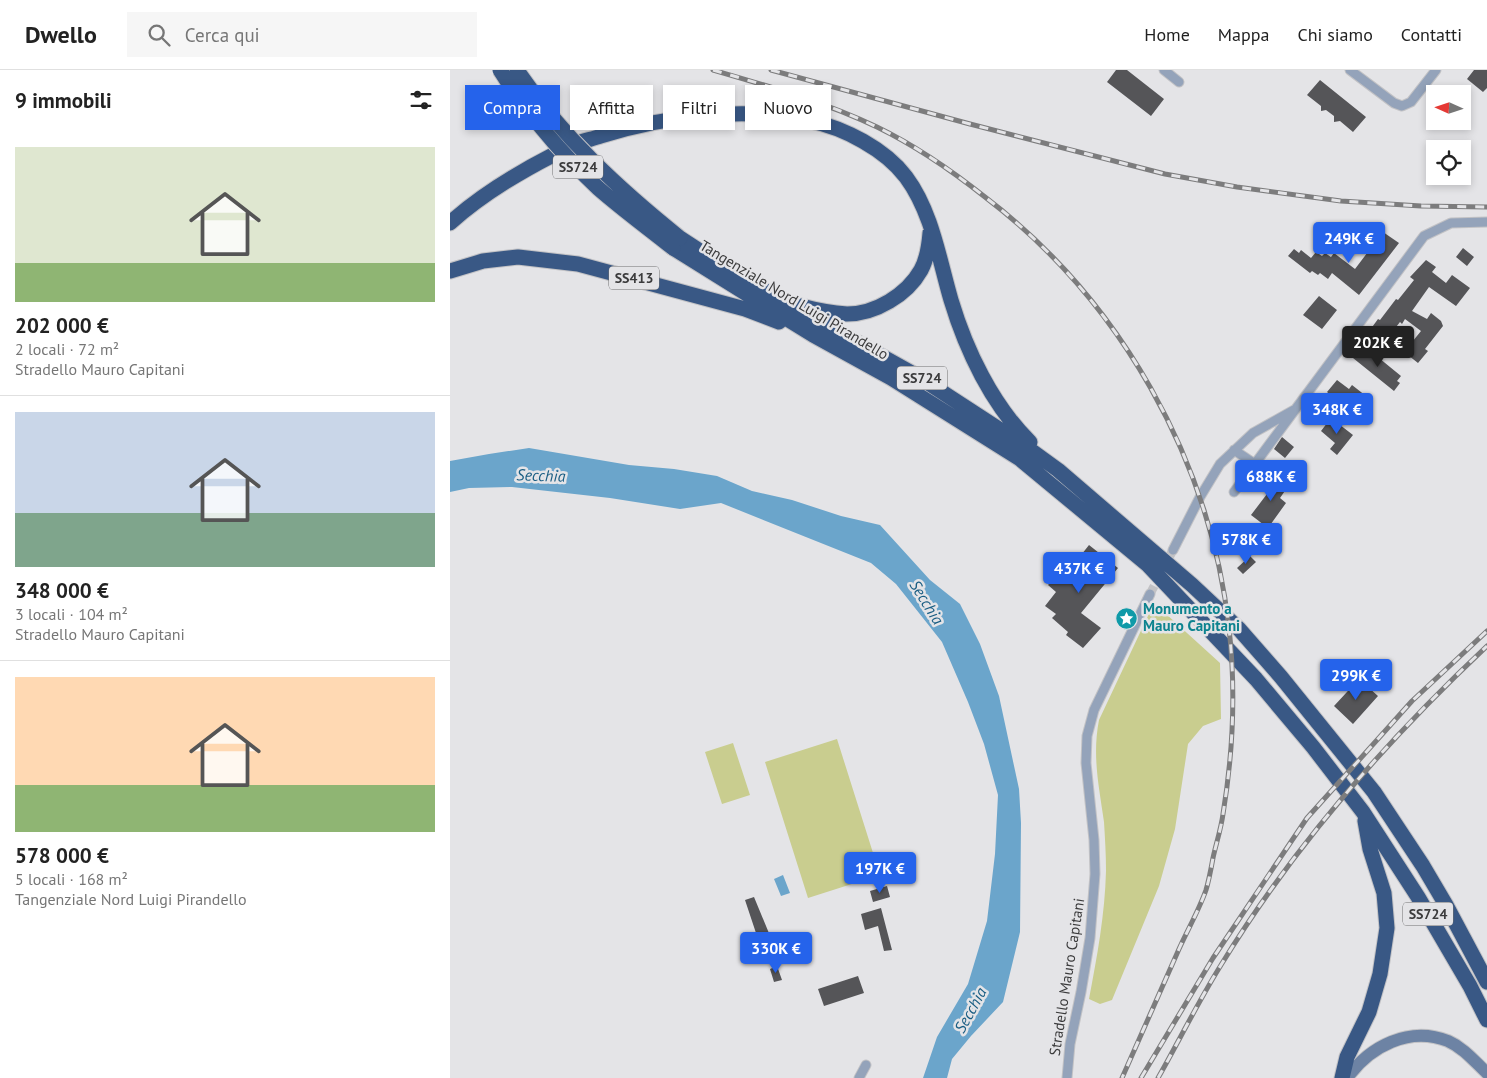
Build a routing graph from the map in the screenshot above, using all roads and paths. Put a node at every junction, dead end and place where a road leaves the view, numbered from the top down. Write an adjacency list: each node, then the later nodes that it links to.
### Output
1 (500, 70): 10 (highway, Tangenziale Nord Luigi Pirandello / SS724, bridge)
2 (518, 70): 10 (highway, Tangenziale Nord Luigi Pirandello / SS724, bridge)
3 (1164, 70): 6 (street)
4 (1350, 70): 5 (street)
5 (1436, 70)
6 (1179, 82)
7 (1487, 222): 14 (street)
8 (450, 223): 9 (highway)
9 (930, 229): 12 (highway); 17 (highway)
10 (677, 243): 12 (highway, Tangenziale Nord Luigi Pirandello / SS724); 13 (highway, Tangenziale Nord Luigi Pirandello / SS724)
11 (450, 271): 13 (highway, SS413)
12 (779, 299): 17 (highway, Tangenziale Nord Luigi Pirandello / SS724)
13 (813, 335): 21 (highway, Tangenziale Nord Luigi Pirandello / SS724)
14 (1297, 409): 15 (street); 16 (street)
15 (1234, 450): 16 (street); 19 (street)
16 (1255, 464): 18 (street)
17 (1058, 470): 22 (highway, Tangenziale Nord Luigi Pirandello / SS724)
18 (1234, 492)
19 (1173, 550)
20 (1150, 594): 29 (street, Stradello Mauro Capitani)
21 (1363, 812): 25 (highway, Tangenziale Nord Luigi Pirandello / SS724); 30 (highway)
22 (1446, 905): 23 (highway); 24 (highway, Tangenziale Nord Luigi Pirandello / SS724)
23 (1487, 962)
24 (1487, 982)
25 (1487, 1020)
26 (866, 1065): 28 (street)
27 (1487, 1073): 31 (street)
28 (859, 1078)
29 (1068, 1078)
30 (1342, 1078)
31 (1347, 1078)

